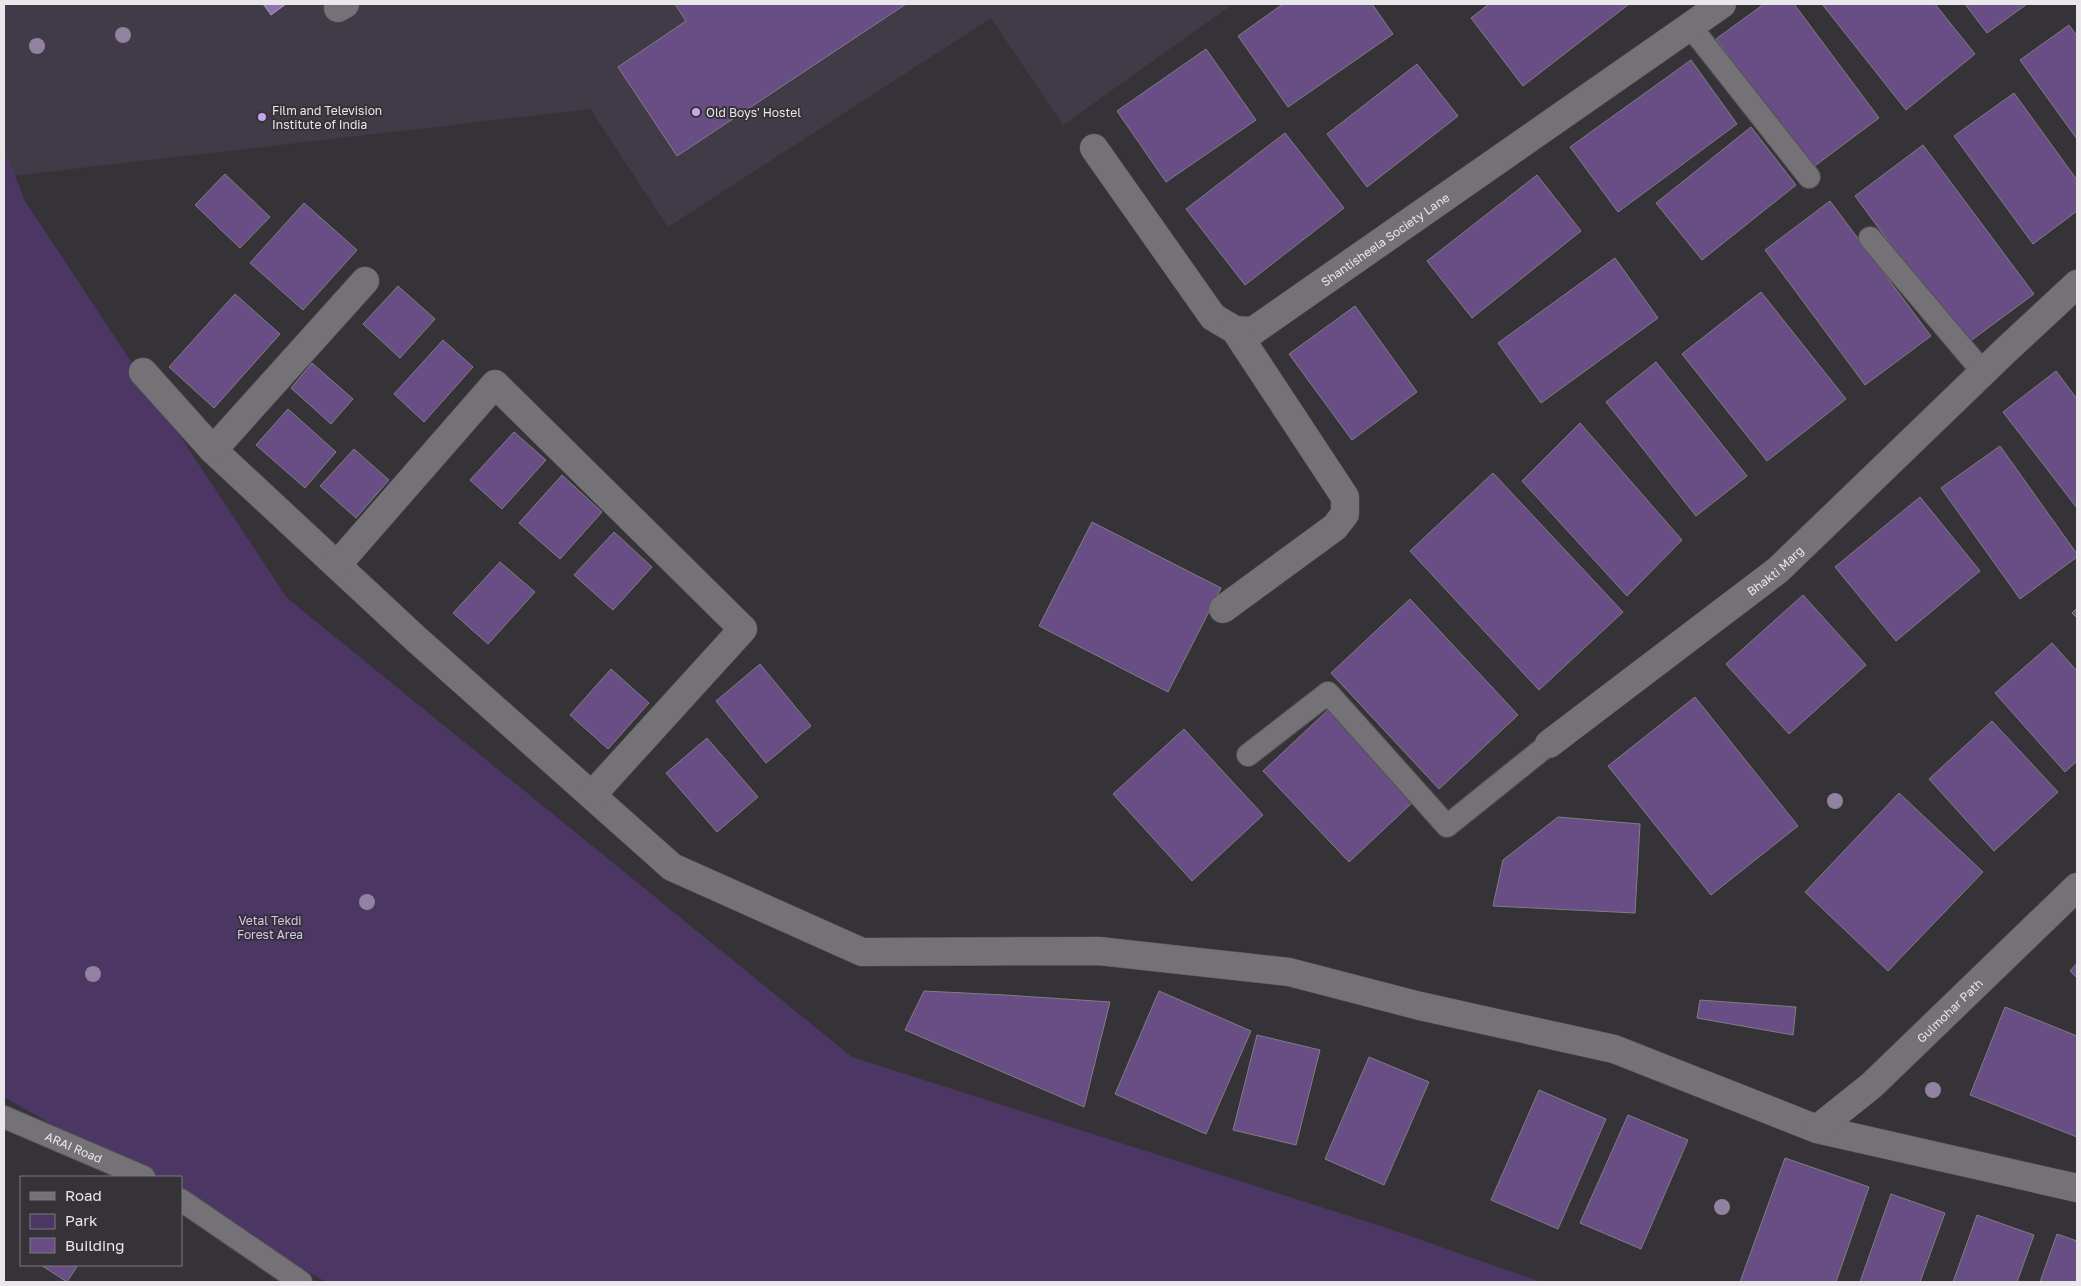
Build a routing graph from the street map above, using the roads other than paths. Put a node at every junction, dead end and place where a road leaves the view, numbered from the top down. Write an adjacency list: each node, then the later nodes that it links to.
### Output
1 (1722, 4): 2 (street, Shantisheela Society Lane)
2 (1690, 26): 4 (lane); 8 (street, Shantisheela Society Lane)
3 (1094, 148): 8 (street)
4 (1809, 177)
5 (1870, 238): 10 (lane)
6 (365, 281): 11 (street)
7 (2077, 284): 10 (street, Bhakti Marg)
8 (1235, 330): 13 (street)
9 (143, 372): 11 (street)
10 (1983, 372): 14 (street, Bhakti Marg)
11 (213, 450): 12 (street)
12 (337, 565): 16 (street); 16 (street)
13 (1223, 609)
14 (1549, 744): 15 (lane, Bhakti Marg)
15 (1248, 755)
16 (592, 795): 19 (street)
17 (2077, 887): 19 (street, Gulmohar Path)
18 (4, 1117): 20 (lane, ARAI Road)
19 (1817, 1129): 21 (street)
20 (142, 1176)
21 (2077, 1188)
22 (182, 1201): 23 (lane)
23 (301, 1282)

